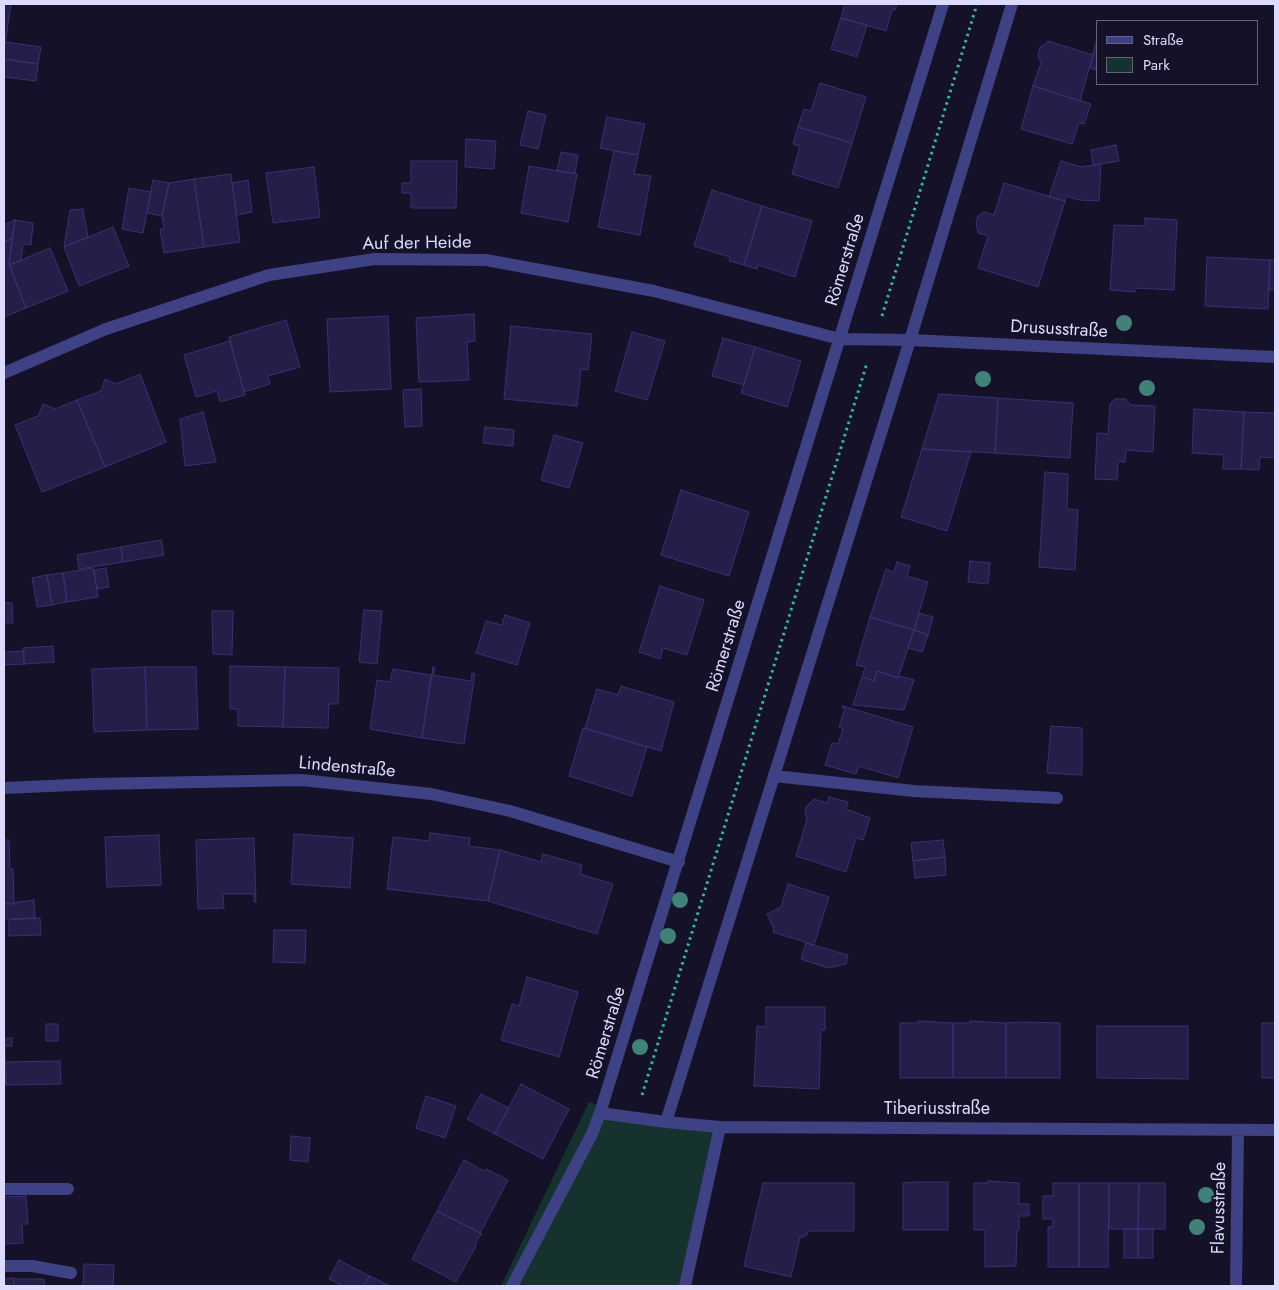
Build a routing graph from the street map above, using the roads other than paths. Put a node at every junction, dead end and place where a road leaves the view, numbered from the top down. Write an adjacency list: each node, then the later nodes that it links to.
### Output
1 (943, 4): 3 (street, Römerstraße)
2 (1012, 4): 4 (street)
3 (840, 339): 4 (street, Drususstraße); 6 (street, Auf der Heide); 10 (street, Römerstraße)
4 (910, 340): 5 (street, Drususstraße); 7 (street)
5 (1275, 357)
6 (4, 373)
7 (774, 776): 9 (street); 12 (street)
8 (4, 788): 10 (street, Lindenstraße)
9 (1057, 798)
10 (679, 862): 11 (street, Römerstraße)
11 (600, 1113): 12 (street, Tiberiusstraße); 20 (street, Römerstraße)
12 (666, 1122): 13 (street, Tiberiusstraße)
13 (720, 1127): 14 (street, Tiberiusstraße); 21 (street)
14 (1238, 1130): 15 (street, Tiberiusstraße); 22 (street, Flavusstraße)
15 (1275, 1130)
16 (4, 1189): 17 (street)
17 (68, 1189)
18 (4, 1266): 19 (street)
19 (71, 1273)
20 (512, 1286)
21 (685, 1286)
22 (1236, 1286)

